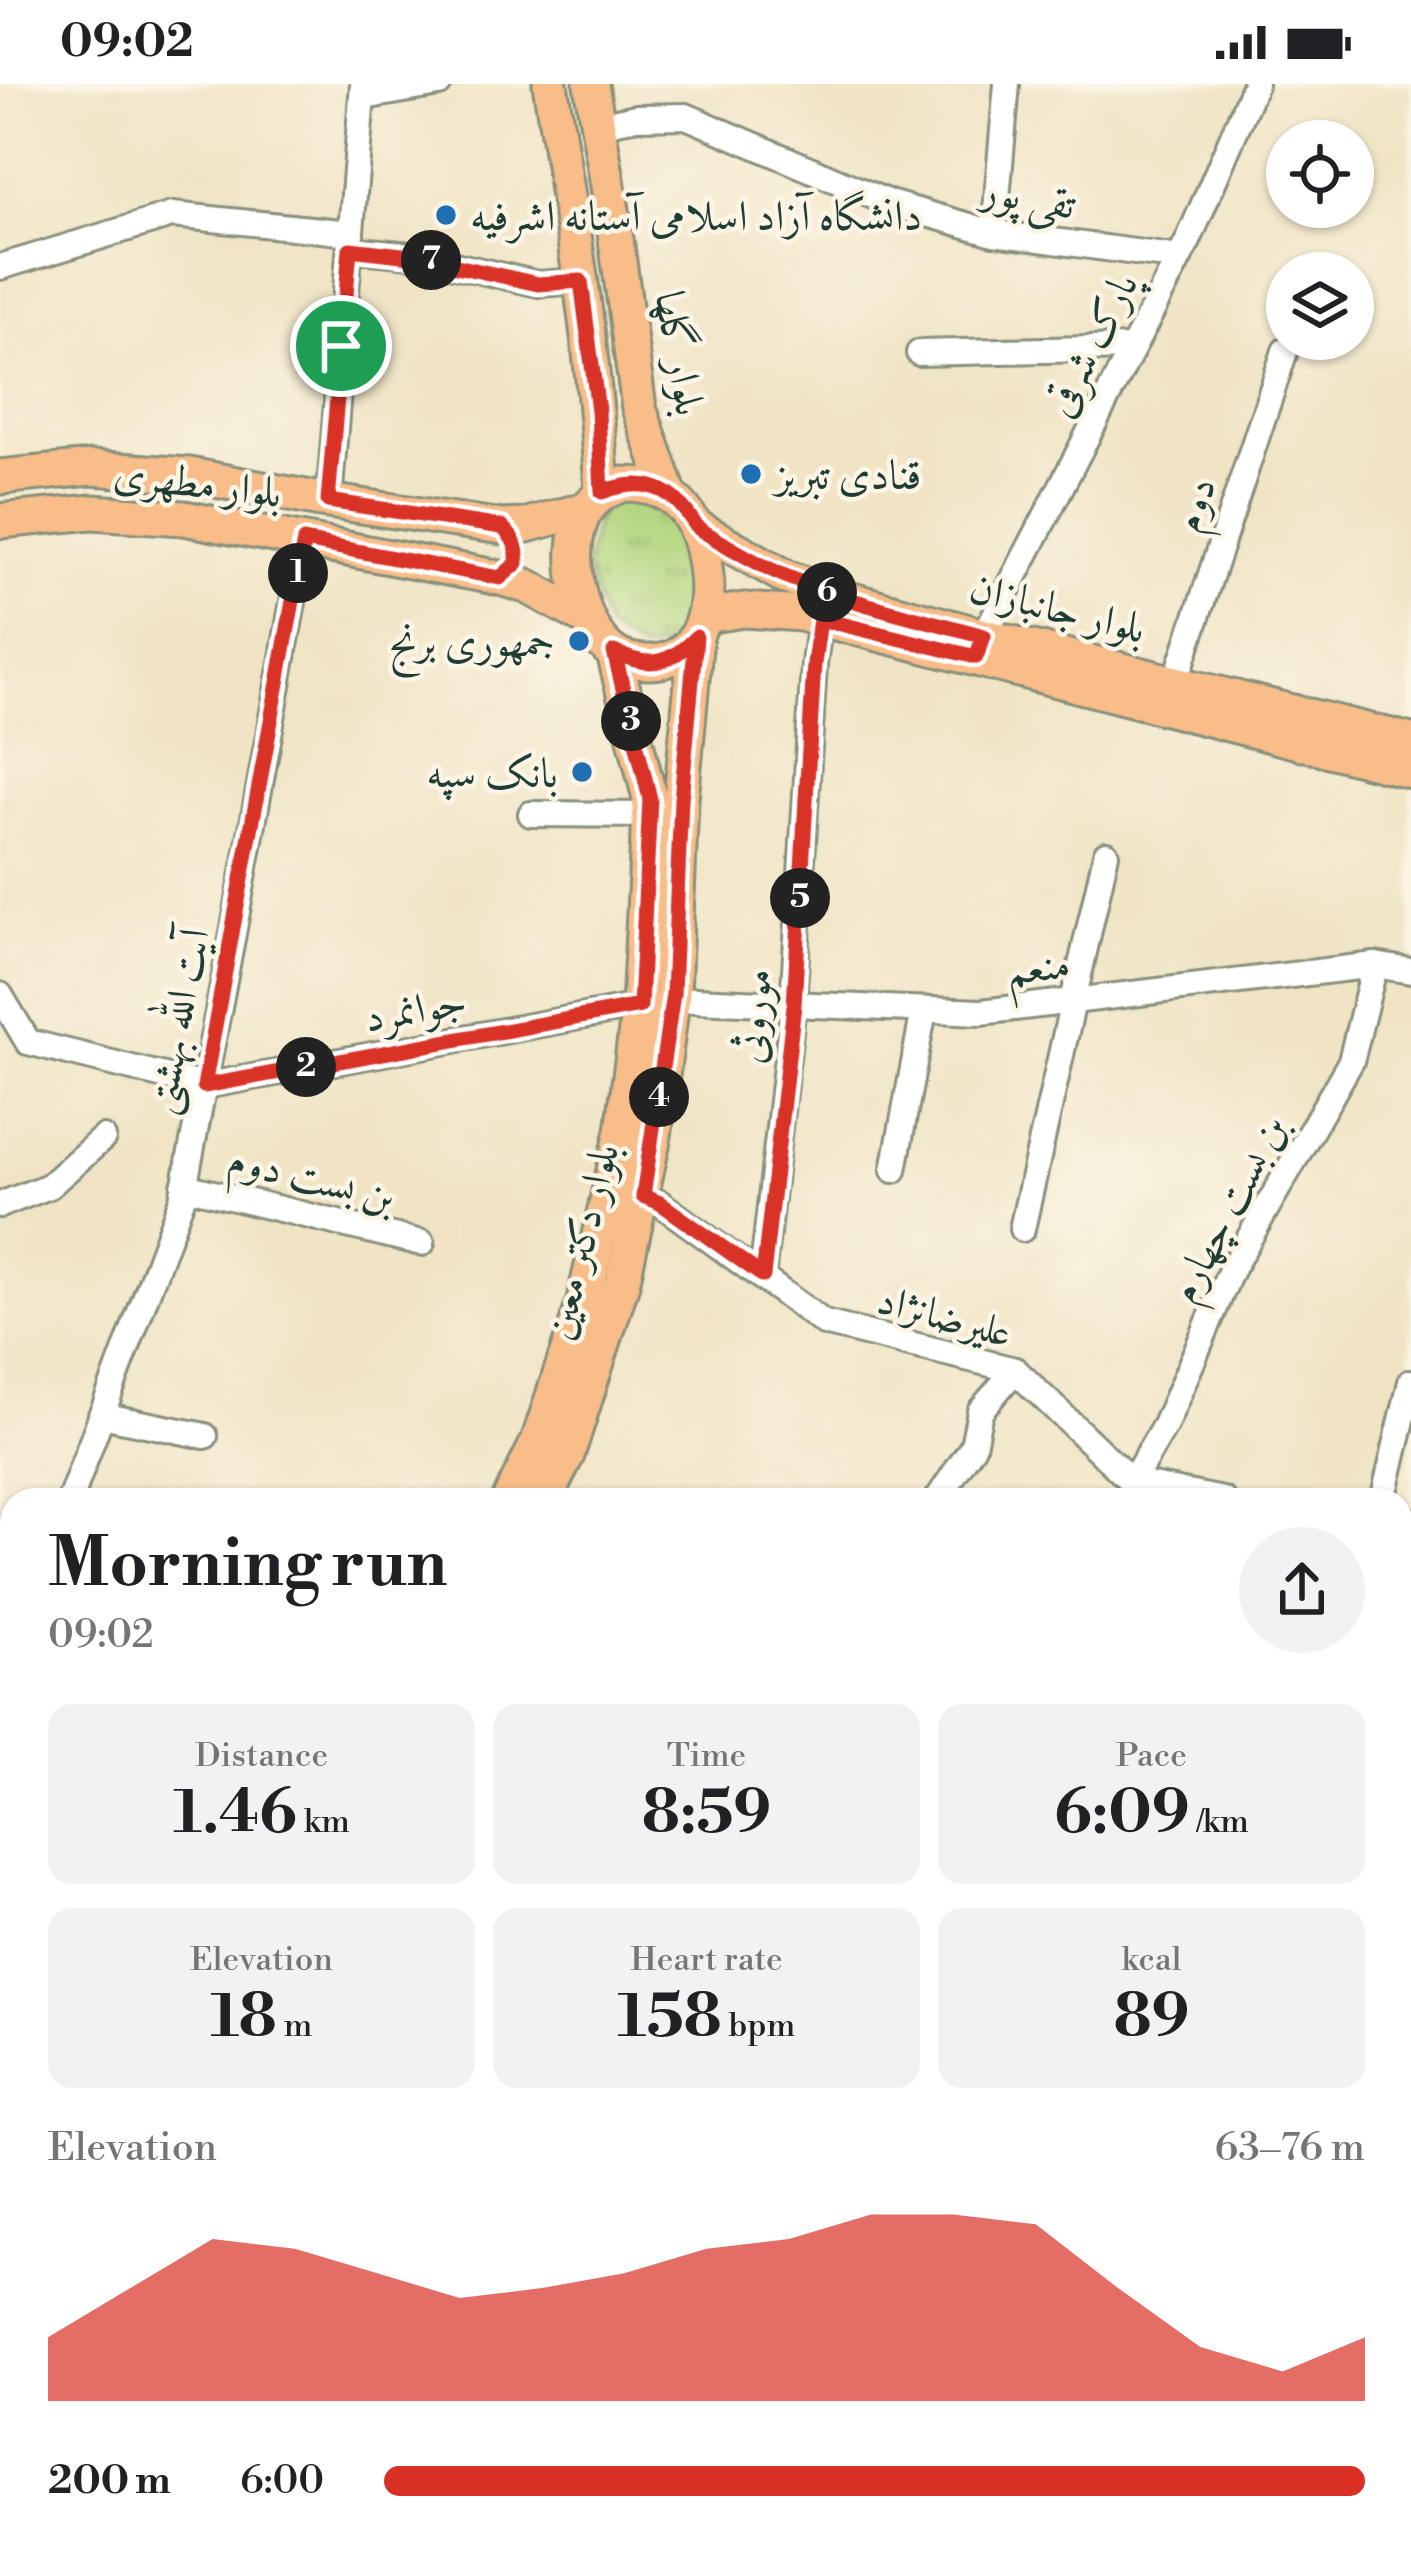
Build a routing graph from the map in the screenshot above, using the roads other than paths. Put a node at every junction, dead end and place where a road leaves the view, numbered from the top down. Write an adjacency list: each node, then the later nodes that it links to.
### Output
1 (439, 84): 6 (street)
2 (550, 84): 12 (main road, بلوار گلها)
3 (591, 84): 7 (main road, بلوار گلها)
4 (1006, 84): 8 (street)
5 (1255, 84): 10 (street, پارک شرقی)
6 (363, 90): 9 (street)
7 (598, 125): 8 (street, تقی پور); 17 (main road, بلوار گلها)
8 (994, 233): 10 (street, تقی پور)
9 (350, 241): 11 (street); 12 (street); 19 (street)
10 (1179, 257): 13 (street, پارک شرقی)
11 (0, 267)
12 (581, 281): 18 (main road, بلوار گلها)
13 (1131, 348): 14 (street); 28 (street, پارک شرقی)
14 (919, 352)
15 (1282, 360): 30 (street, دوم)
16 (0, 478): 19 (main road, بلوار مطهری)
17 (669, 493): 18 (main road); 21 (main road)
18 (595, 500): 22 (main road, بلوار مطهری); 26 (main road)
19 (328, 501): 22 (main road, بلوار مطهری)
20 (0, 521): 23 (main road, بلوار مطهری)
21 (695, 526): 27 (main road); 28 (main road, بلوار جانبازان)
22 (502, 527): 24 (main road)
23 (304, 541): 24 (main road, بلوار مطهری); 43 (street, آیت الله بهشتی)
24 (500, 578): 26 (main road, بلوار مطهری)
25 (820, 619): 27 (main road, بلوار جانبازان); 28 (main road, بلوار جانبازان); 41 (street, موروثی)
26 (587, 620): 29 (main road)
27 (701, 627): 29 (main road); 40 (main road, بلوار دکتر معین)
28 (980, 646): 30 (main road, بلوار جانبازان); 32 (main road, بلوار جانبازان)
29 (614, 652): 34 (main road, بلوار دکتر معین)
30 (1175, 682): 31 (main road, بلوار جانبازان)
31 (1411, 740)
32 (1411, 771)
33 (531, 814): 34 (street)
34 (649, 815): 40 (main road, بلوار دکتر معین)
35 (1106, 854): 39 (street)
36 (1375, 965): 37 (street, منعم); 39 (street, منعم); 56 (street, بن بست چهارم)
37 (1411, 971)
38 (0, 995): 43 (street)
39 (1074, 1001): 42 (street, منعم); 49 (street)
40 (656, 1002): 41 (street, منعم); 43 (street, جوانمرد); 47 (main road, بلوار دکتر معین); 58 (main road, بلوار دکتر معین)
41 (794, 1005): 42 (street, منعم); 51 (street, موروثی)
42 (924, 1010): 45 (street)
43 (204, 1086): 46 (street, آیت الله بهشتی)
44 (103, 1138): 48 (street)
45 (894, 1170)
46 (184, 1186): 50 (street, بن بست دوم); 54 (street, آیت الله بهشتی)
47 (643, 1196): 51 (street, علیرضانژاد); 59 (main road, بلوار دکتر معین)
48 (0, 1205)
49 (1022, 1229)
50 (422, 1244)
51 (763, 1276): 52 (street, علیرضانژاد)
52 (1015, 1370): 56 (street, علیرضانژاد); 60 (street)
53 (1411, 1382): 62 (street)
54 (101, 1415): 55 (street); 57 (street, آیت الله بهشتی)
55 (205, 1436)
56 (1132, 1481): 61 (street)
57 (74, 1488)
58 (515, 1488)
59 (550, 1488)
60 (945, 1488)
61 (1166, 1488)
62 (1385, 1488)

